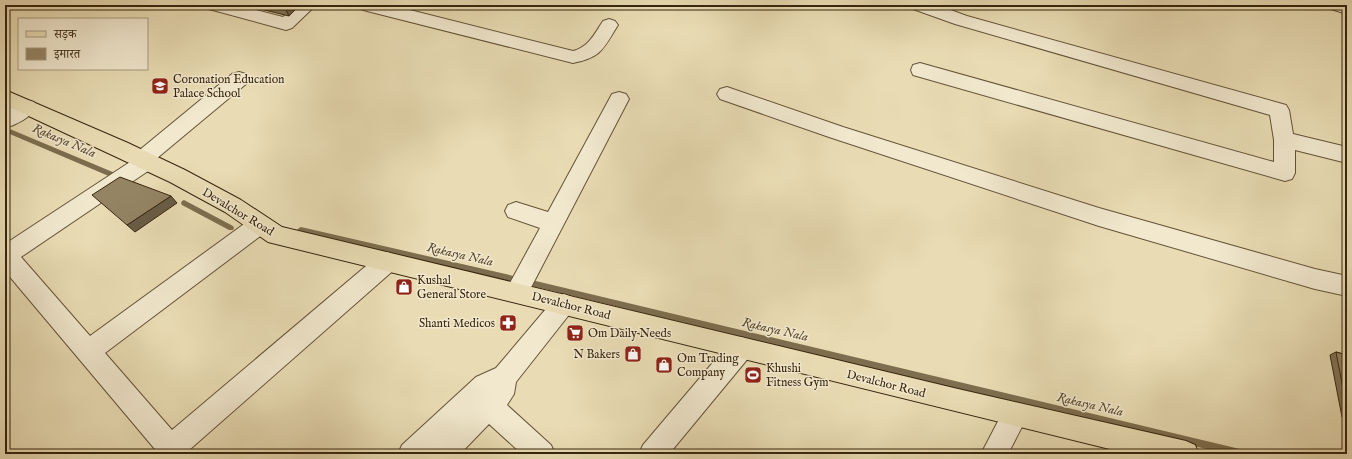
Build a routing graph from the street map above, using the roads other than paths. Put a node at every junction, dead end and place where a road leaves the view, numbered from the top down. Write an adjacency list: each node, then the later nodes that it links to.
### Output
1 (215, 5): 2 (street)
2 (307, 5)
3 (367, 5): 7 (street)
4 (920, 5): 13 (street)
5 (1337, 5): 6 (street)
6 (1347, 8)
7 (609, 24)
8 (920, 70): 13 (street)
9 (239, 79): 15 (street)
10 (727, 94): 22 (street)
11 (619, 99): 17 (street)
12 (11, 111): 15 (main road, Devalchor Road)
13 (1284, 140): 14 (street)
14 (1347, 155)
15 (145, 160): 18 (main road, Devalchor Road); 19 (street)
16 (516, 211): 17 (street)
17 (553, 223): 21 (street)
18 (259, 225): 20 (main road, Devalchor Road); 25 (street)
19 (5, 256): 25 (street)
20 (387, 262): 21 (main road, Devalchor Road); 29 (street)
21 (522, 282): 23 (main road, Devalchor Road)
22 (1347, 286)
23 (564, 304): 24 (main road, Devalchor Road); 26 (street)
24 (741, 348): 28 (main road, Devalchor Road); 33 (street)
25 (88, 351): 29 (street)
26 (503, 378): 27 (street); 30 (street)
27 (490, 407): 31 (street); 32 (street)
28 (1015, 415): 34 (street); 35 (main road, Devalchor Road)
29 (174, 451)
30 (411, 454)
31 (441, 454)
32 (542, 454)
33 (652, 454)
34 (994, 454)
35 (1186, 454)

